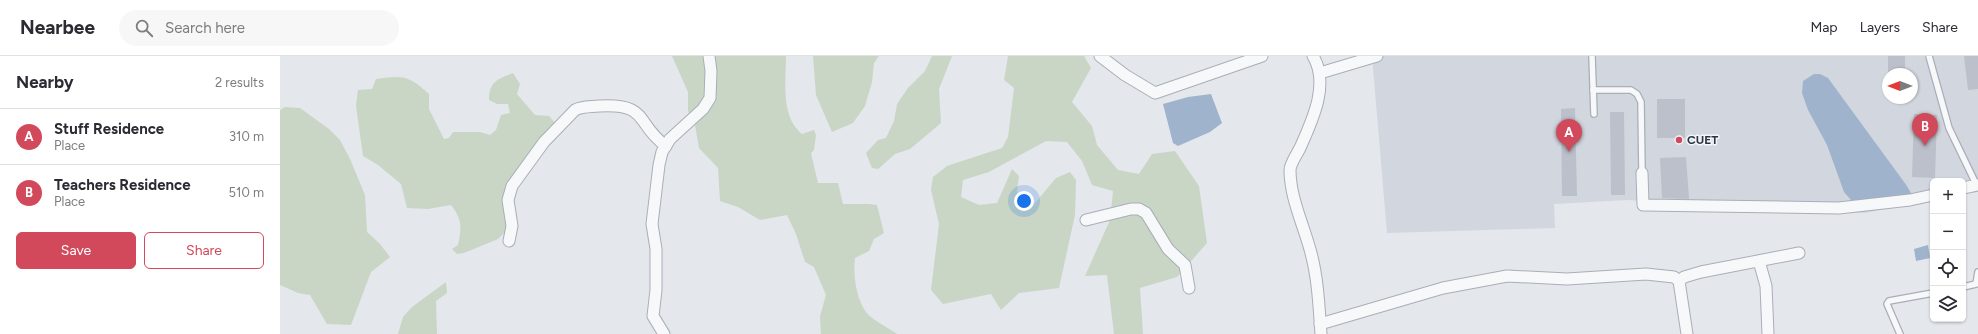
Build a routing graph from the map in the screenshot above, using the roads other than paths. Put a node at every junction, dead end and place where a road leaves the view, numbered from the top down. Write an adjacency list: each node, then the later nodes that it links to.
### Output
1 (709, 56): 11 (street)
2 (1100, 56): 3 (street)
3 (1262, 56)
4 (1313, 56): 8 (street)
5 (1377, 56): 8 (street)
6 (1592, 56): 9 (lane)
7 (1928, 56): 13 (lane)
8 (1320, 72): 25 (street)
9 (1593, 90): 10 (lane); 12 (lane)
10 (1594, 114)
11 (666, 146): 17 (street); 26 (street)
12 (1642, 173): 15 (street)
13 (1978, 186): 14 (street)
14 (1966, 188)
15 (1930, 196)
16 (1086, 220): 23 (street)
17 (509, 241)
18 (1799, 253): 19 (street)
19 (1759, 261): 21 (street); 28 (street)
20 (1978, 272): 22 (lane)
21 (1679, 281): 25 (street); 27 (street)
22 (1966, 286)
23 (1189, 288)
24 (1930, 294): 29 (lane)
25 (1320, 329)
26 (664, 334)
27 (1687, 334)
28 (1768, 334)
29 (1900, 334)

